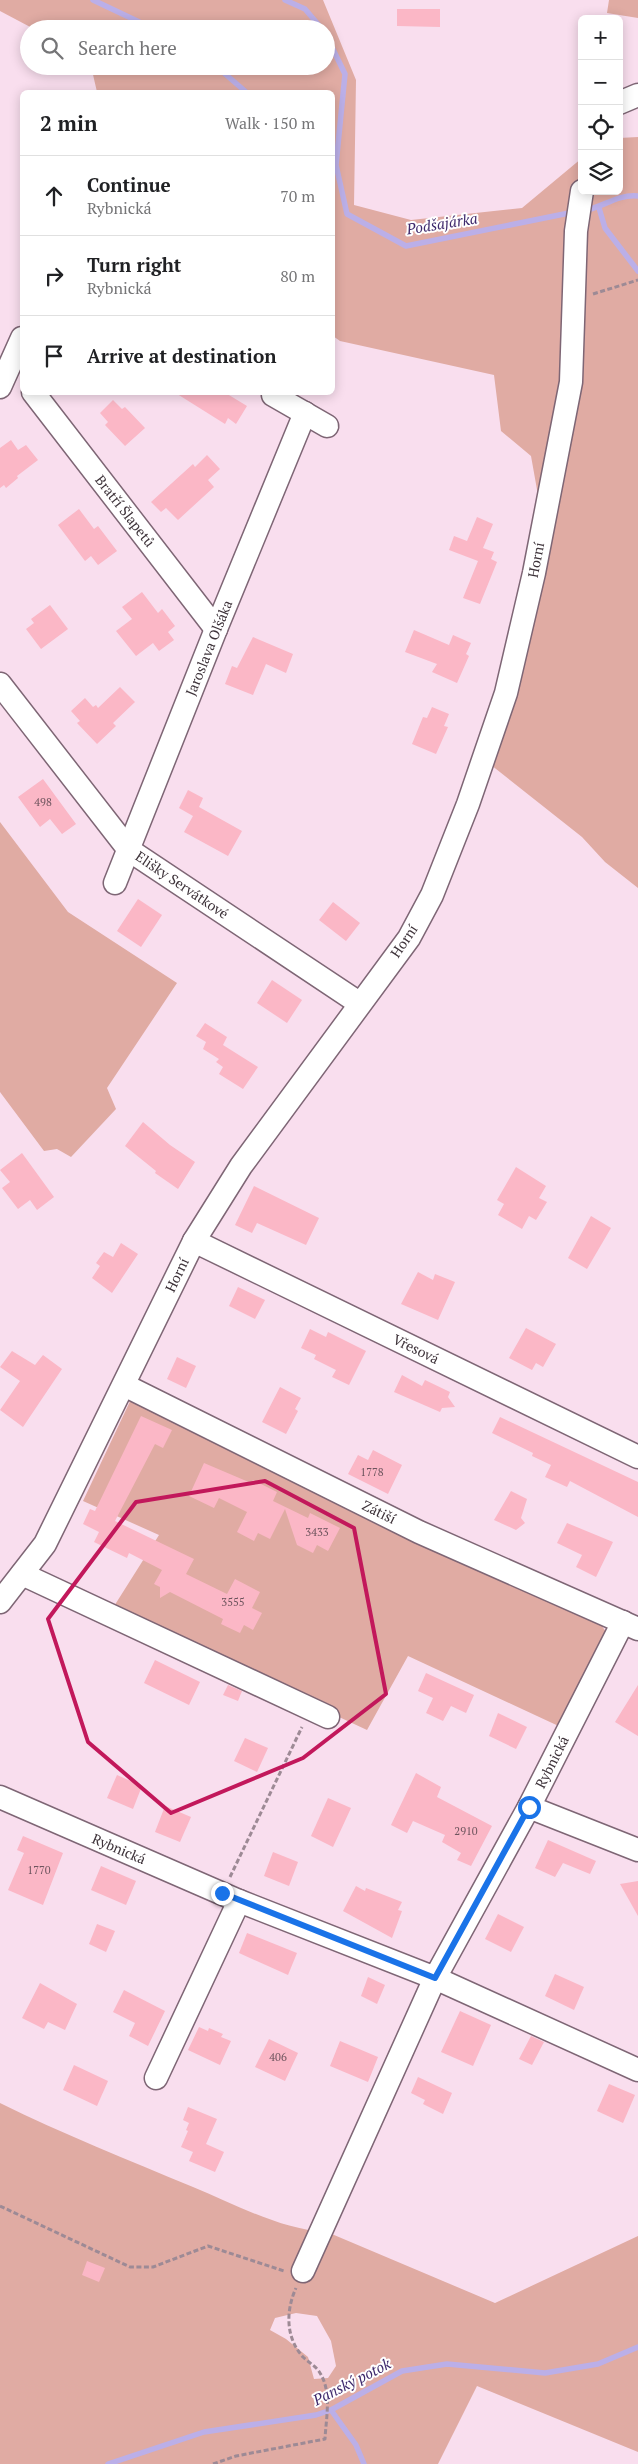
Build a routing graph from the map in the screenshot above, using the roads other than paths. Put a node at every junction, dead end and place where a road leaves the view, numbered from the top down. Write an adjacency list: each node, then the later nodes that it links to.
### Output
1 (581, 195): 13 (street, Horní)
2 (20, 351): 3 (street)
3 (17, 371): 4 (street)
4 (0, 387)
5 (35, 395): 9 (street, Bratří Šlapetů)
6 (273, 395): 7 (street)
7 (305, 414): 8 (street); 9 (street, Jaroslava Olšáka)
8 (327, 426)
9 (216, 628): 11 (street, Jaroslava Olšáka)
10 (0, 684): 11 (street, Elišky Servátkové)
11 (129, 850): 12 (street, Jaroslava Olšáka); 13 (street, Elišky Servátkové)
12 (115, 883)
13 (359, 1003): 14 (street, Horní)
14 (194, 1241): 15 (street, Horní); 16 (street, Vřesová)
15 (124, 1385): 17 (street, Horní); 19 (street, Zátiší)
16 (638, 1457)
17 (22, 1574): 18 (street, Horní); 20 (street)
18 (0, 1602)
19 (631, 1625): 22 (street, Rybnická)
20 (319, 1713)
21 (0, 1798): 24 (street, Rybnická)
22 (529, 1807): 23 (street); 25 (street, Rybnická)
23 (638, 1850)
24 (230, 1897): 25 (street, Rybnická); 27 (street)
25 (435, 1978): 26 (street, Rybnická); 28 (street)
26 (638, 2070)
27 (156, 2078)
28 (302, 2271)

